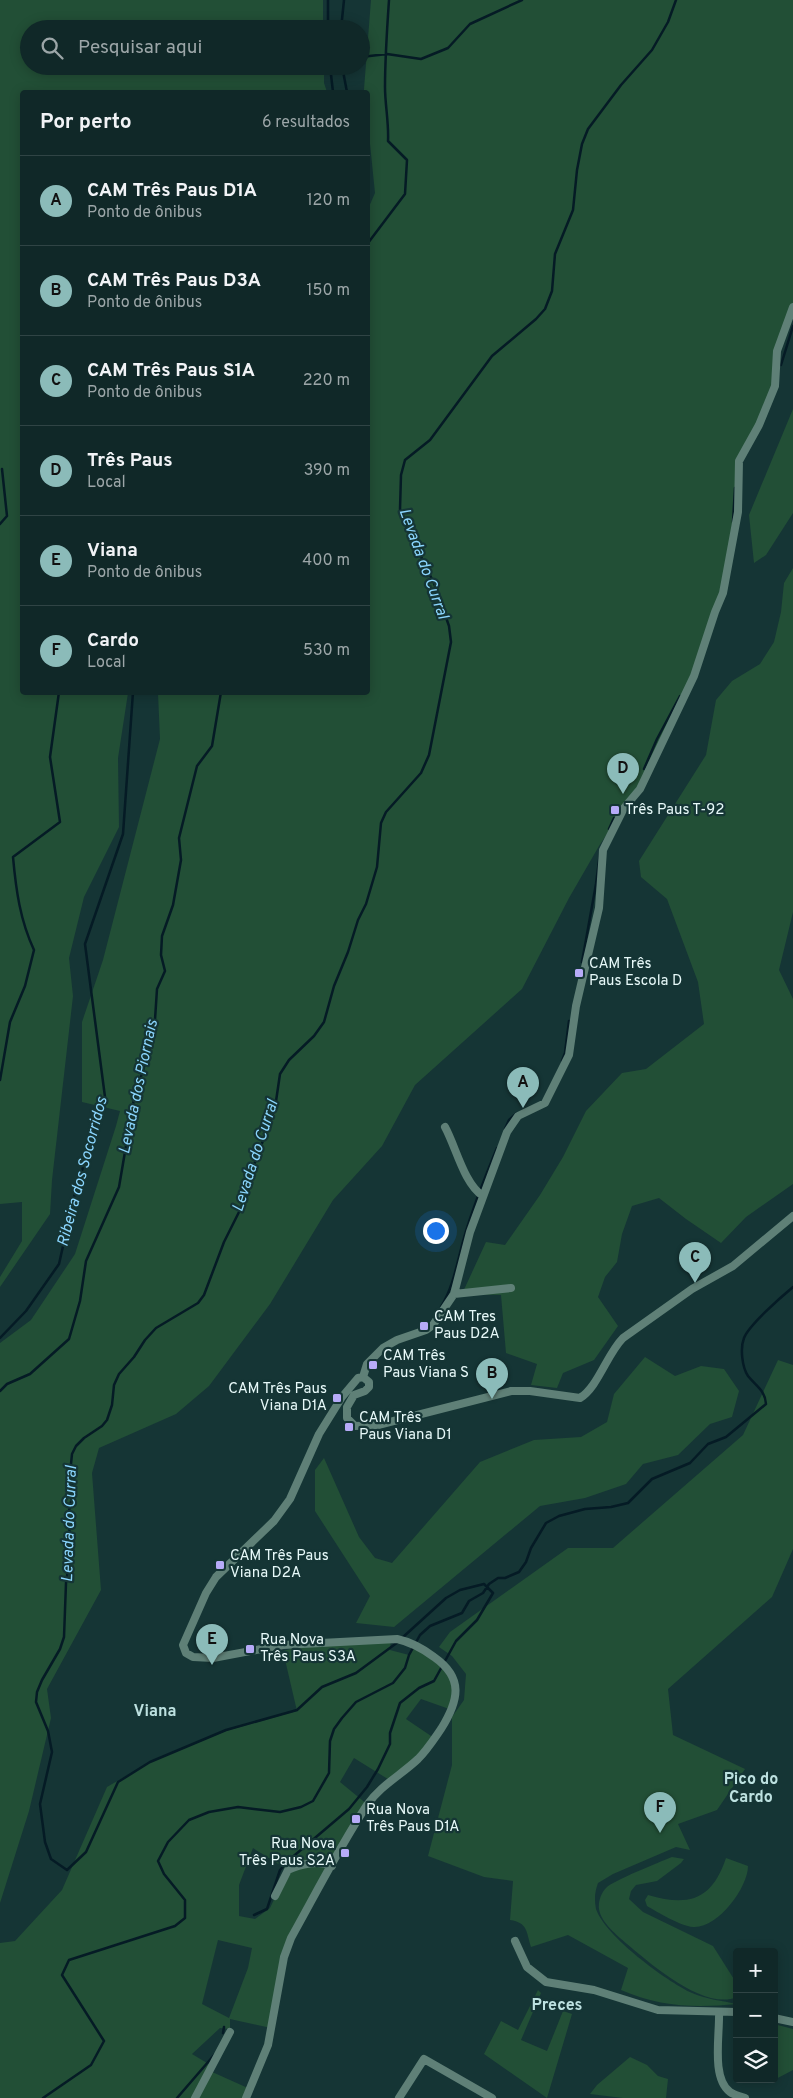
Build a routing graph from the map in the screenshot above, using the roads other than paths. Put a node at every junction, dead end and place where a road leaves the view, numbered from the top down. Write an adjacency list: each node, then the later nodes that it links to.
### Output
1 (793, 307): 3 (street)
2 (446, 1127): 3 (street)
3 (482, 1196): 6 (street)
4 (793, 1216): 7 (street)
5 (511, 1288): 6 (street)
6 (454, 1294): 7 (street)
7 (363, 1377): 8 (street)
8 (332, 1866): 9 (street); 17 (street)
9 (275, 1896)
10 (515, 1941): 11 (street)
11 (719, 2012): 12 (street); 20 (street)
12 (733, 2012)
13 (778, 2019): 14 (street)
14 (793, 2022)
15 (230, 2032): 16 (street)
16 (195, 2098)
17 (246, 2098)
18 (399, 2098): 19 (street)
19 (492, 2098)
20 (745, 2098)

